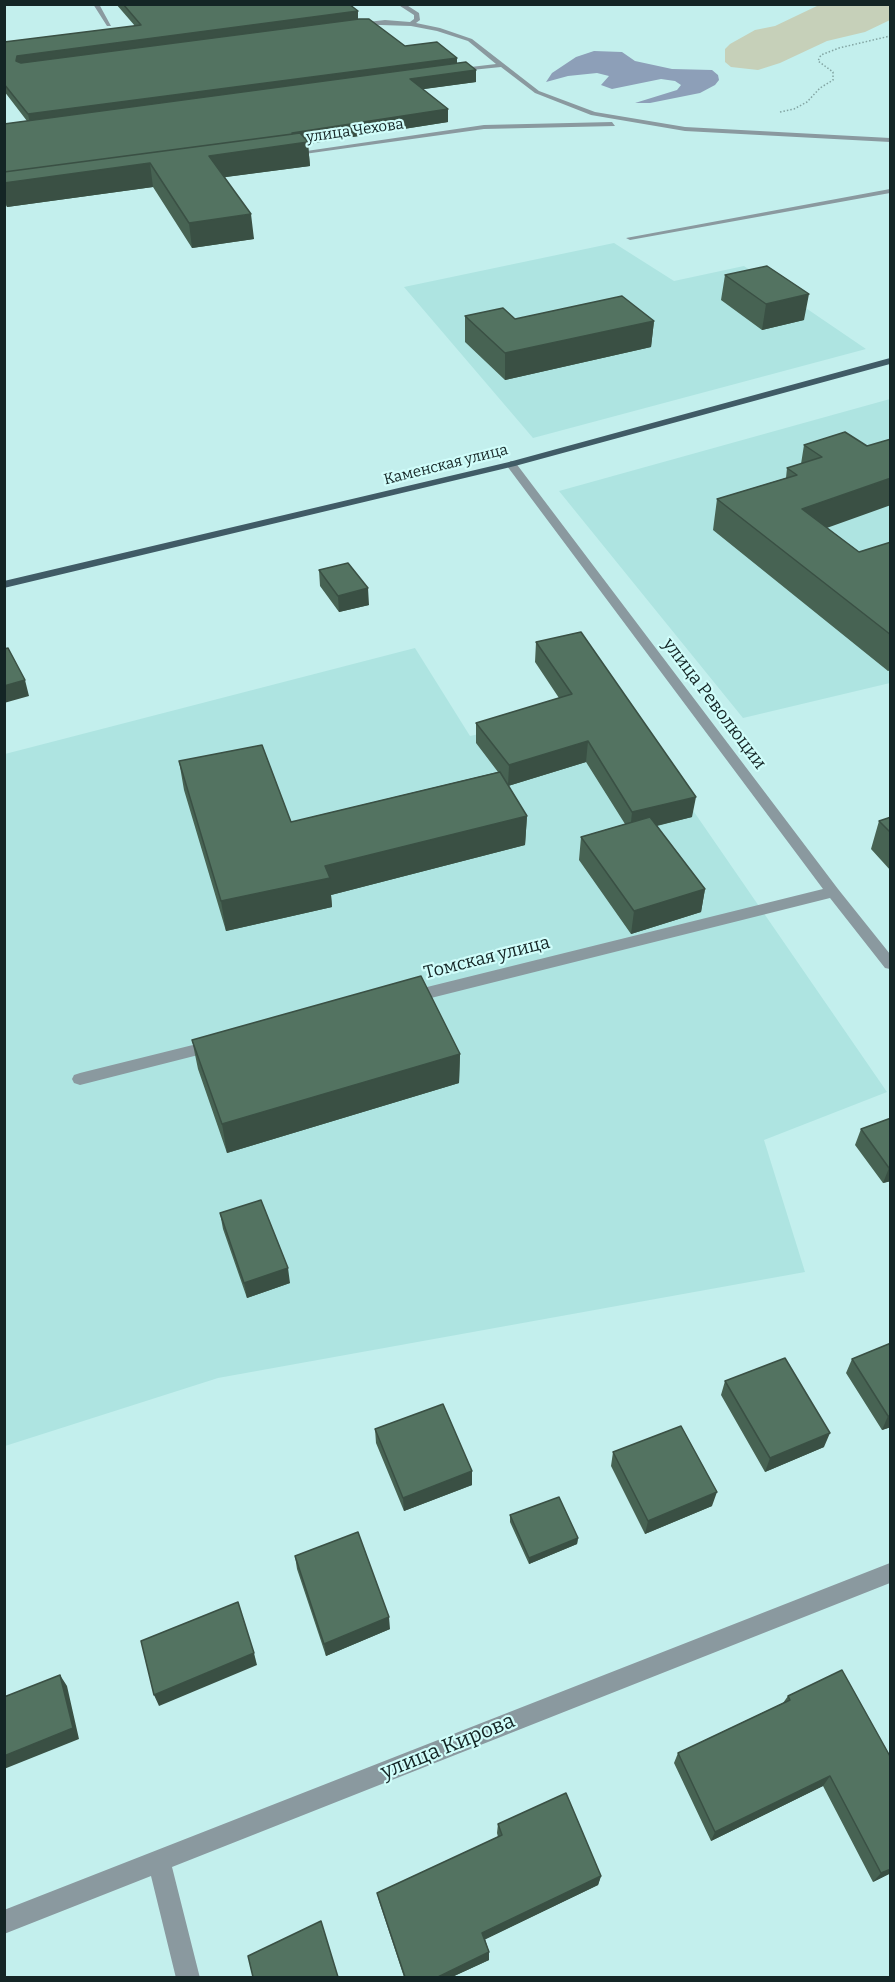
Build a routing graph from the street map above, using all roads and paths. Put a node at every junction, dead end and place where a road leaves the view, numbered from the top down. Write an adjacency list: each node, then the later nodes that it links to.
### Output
1 (96, 4): 4 (street)
2 (400, 4): 3 (street)
3 (411, 24): 5 (street); 7 (street)
4 (109, 25)
5 (347, 25)
6 (891, 36): 9 (path)
7 (502, 65): 8 (street); 10 (street)
8 (443, 73)
9 (779, 112)
10 (639, 123): 11 (street); 12 (street, улица Чехова)
11 (891, 140)
12 (285, 154)
13 (891, 191): 14 (street)
14 (630, 238)
15 (891, 361): 16 (main road, Каменская улица)
16 (511, 464): 17 (main road, Каменская улица); 18 (street, улица Революции)
17 (4, 585)
18 (833, 892): 19 (street, улица Революции); 20 (street, Томская улица)
19 (891, 964)
20 (393, 1002)
21 (231, 1042): 22 (street)
22 (80, 1079)
23 (891, 1573): 24 (street, улица Кирова)
24 (159, 1861): 25 (street, улица Кирова); 26 (street)
25 (4, 1922)
26 (188, 1977)

